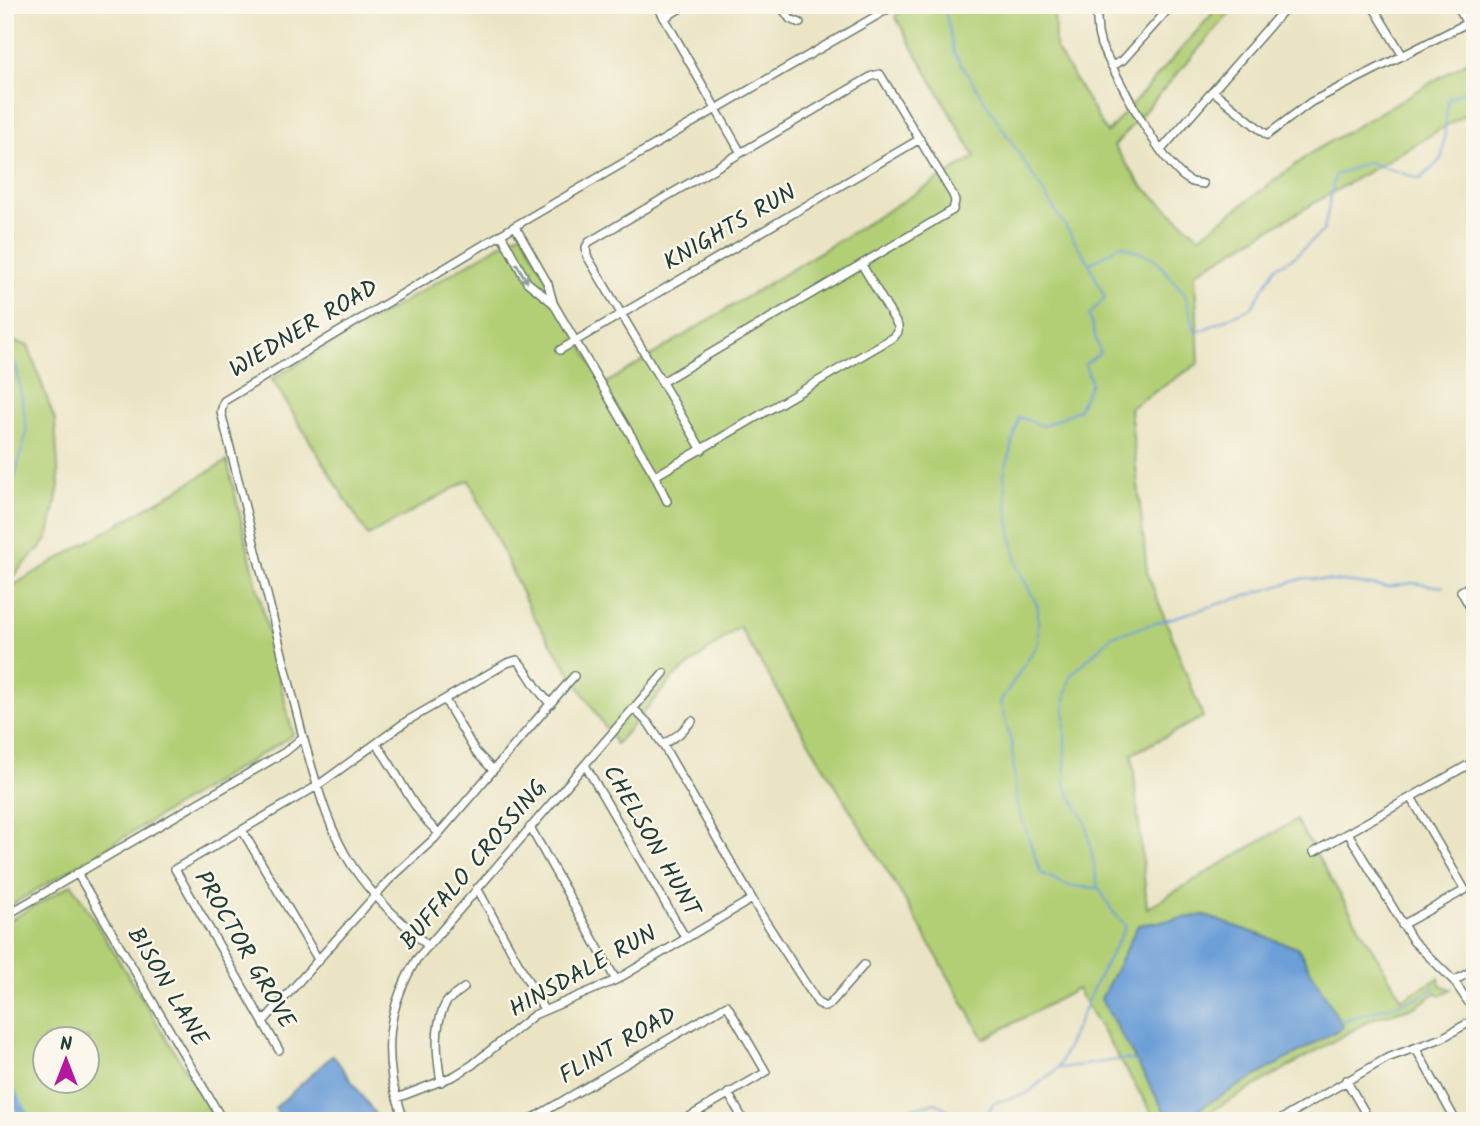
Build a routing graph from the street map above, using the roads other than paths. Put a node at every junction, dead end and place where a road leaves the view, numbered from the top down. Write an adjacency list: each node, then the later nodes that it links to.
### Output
1 (657, 5): 10 (street)
2 (686, 5): 10 (street)
3 (780, 5): 12 (street)
4 (895, 5): 17 (street, WIEDNER ROAD)
5 (1096, 5): 15 (street)
6 (1172, 5): 15 (street)
7 (1287, 5): 16 (street)
8 (1372, 5): 14 (street)
9 (1457, 5): 13 (street)
10 (664, 18): 17 (street)
11 (1475, 19): 13 (street)
12 (800, 23)
13 (1466, 24): 14 (street)
14 (1403, 57): 16 (street)
15 (1112, 66): 19 (street)
16 (1213, 91): 19 (street)
17 (716, 108): 20 (street); 22 (street, WIEDNER ROAD)
18 (920, 139): 20 (street); 24 (street); 26 (street, KNIGHTS RUN)
19 (1161, 150): 21 (street)
20 (741, 153): 26 (street)
21 (1203, 184)
22 (515, 226): 23 (street, WIEDNER ROAD); 25 (street)
23 (501, 234): 25 (street, one-way to 25); 41 (street, WIEDNER ROAD)
24 (862, 265): 29 (street); 30 (street)
25 (553, 303): 27 (street)
26 (622, 314): 27 (street, KNIGHTS RUN); 29 (street)
27 (575, 342): 28 (street, KNIGHTS RUN); 31 (street)
28 (560, 350)
29 (662, 382): 30 (street)
30 (702, 450): 31 (street)
31 (655, 476): 32 (street)
32 (667, 501)
33 (1475, 583): 34 (street)
34 (1475, 616)
35 (664, 673): 39 (street, BUFFALO CROSSING)
36 (574, 676): 38 (street)
37 (445, 699): 38 (street); 42 (street); 46 (street)
38 (551, 704): 46 (street)
39 (634, 709): 43 (street); 45 (street, BUFFALO CROSSING)
40 (692, 720): 43 (street)
41 (303, 737): 47 (street); 54 (street)
42 (376, 744): 47 (street); 51 (street)
43 (663, 745): 57 (street)
44 (1475, 761): 48 (street)
45 (585, 765): 49 (street, BUFFALO CROSSING); 60 (street, CHELSON HUNT)
46 (493, 770): 51 (street)
47 (317, 786): 50 (street); 56 (street)
48 (1411, 797): 52 (street); 59 (street)
49 (530, 827): 55 (street, BUFFALO CROSSING); 65 (street)
50 (242, 830): 62 (street); 71 (street, PROCTOR GROVE)
51 (439, 833): 56 (street)
52 (1348, 834): 53 (street); 59 (street)
53 (1314, 852)
54 (77, 873): 58 (street); 79 (street, BISON LANE)
55 (477, 888): 61 (street, BUFFALO CROSSING); 68 (street)
56 (376, 896): 61 (street); 62 (street)
57 (752, 899): 60 (street, HINSDALE RUN); 63 (street)
58 (5, 916)
59 (1402, 925): 66 (street)
60 (685, 937): 65 (street, HINSDALE RUN)
61 (427, 945): 77 (street, BUFFALO CROSSING)
62 (319, 961): 71 (street)
63 (864, 965)
64 (1475, 969): 66 (street)
65 (616, 979): 68 (street, HINSDALE RUN)
66 (1454, 981): 69 (street)
67 (464, 989): 75 (street)
68 (544, 1010): 75 (street, HINSDALE RUN)
69 (1475, 1012)
70 (1475, 1019): 72 (street)
71 (263, 1022): 73 (street, PROCTOR GROVE)
72 (1416, 1049): 74 (street); 86 (street)
73 (279, 1050)
74 (1346, 1080): 84 (street); 85 (street)
75 (440, 1082): 77 (street, HINSDALE RUN)
76 (728, 1093): 81 (street, FLINT ROAD); 82 (street); 83 (street)
77 (397, 1098): 78 (street, BUFFALO CROSSING)
78 (402, 1117): 80 (street, BUFFALO CROSSING)
79 (223, 1121)
80 (411, 1121)
81 (528, 1121)
82 (682, 1121)
83 (744, 1121)
84 (1278, 1121)
85 (1370, 1121)
86 (1456, 1121)

